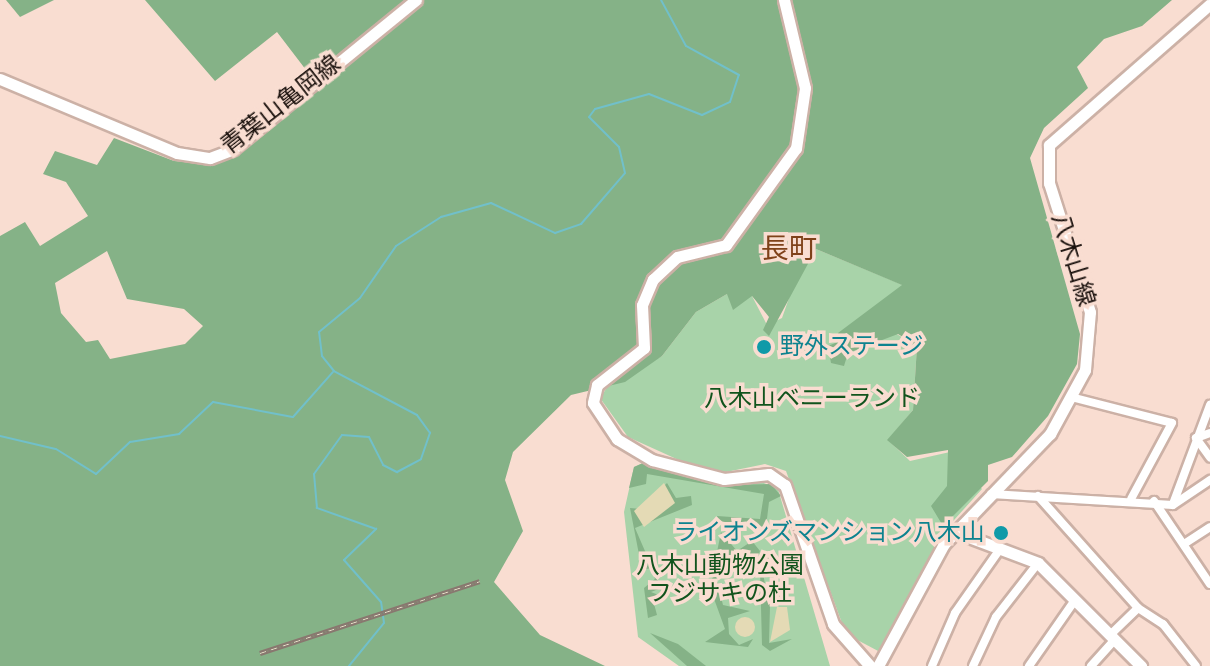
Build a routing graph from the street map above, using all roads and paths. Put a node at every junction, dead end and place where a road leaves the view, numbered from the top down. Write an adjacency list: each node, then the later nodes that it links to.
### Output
1 (416, 0): 4 (street, 青葉山亀岡線)
2 (784, 0): 25 (street)
3 (1210, 4): 5 (street, 八木山線)
4 (0, 79)
5 (1071, 397): 11 (street, 八木山線); 13 (street)
6 (1210, 405): 8 (street)
7 (1210, 433): 8 (street)
8 (1196, 438): 9 (street); 15 (street)
9 (1210, 457)
10 (1210, 480): 15 (street)
11 (989, 494): 12 (street); 17 (street, 八木山線)
12 (1038, 496): 13 (street); 23 (street)
13 (1131, 499): 14 (street)
14 (1154, 500): 15 (street); 18 (street)
15 (1173, 505)
16 (1210, 527): 18 (street)
17 (953, 531): 19 (street); 26 (street, 八木山線)
18 (1184, 544): 21 (street)
19 (1000, 549): 20 (street); 27 (street)
20 (1038, 563): 22 (street); 28 (street)
21 (1209, 582)
22 (1075, 600): 24 (street); 29 (street)
23 (1138, 608): 24 (street); 32 (street)
24 (1112, 637): 30 (street); 31 (street)
25 (870, 666)
26 (878, 666)
27 (932, 666)
28 (973, 666)
29 (1029, 666)
30 (1091, 666)
31 (1141, 666)
32 (1196, 666)

